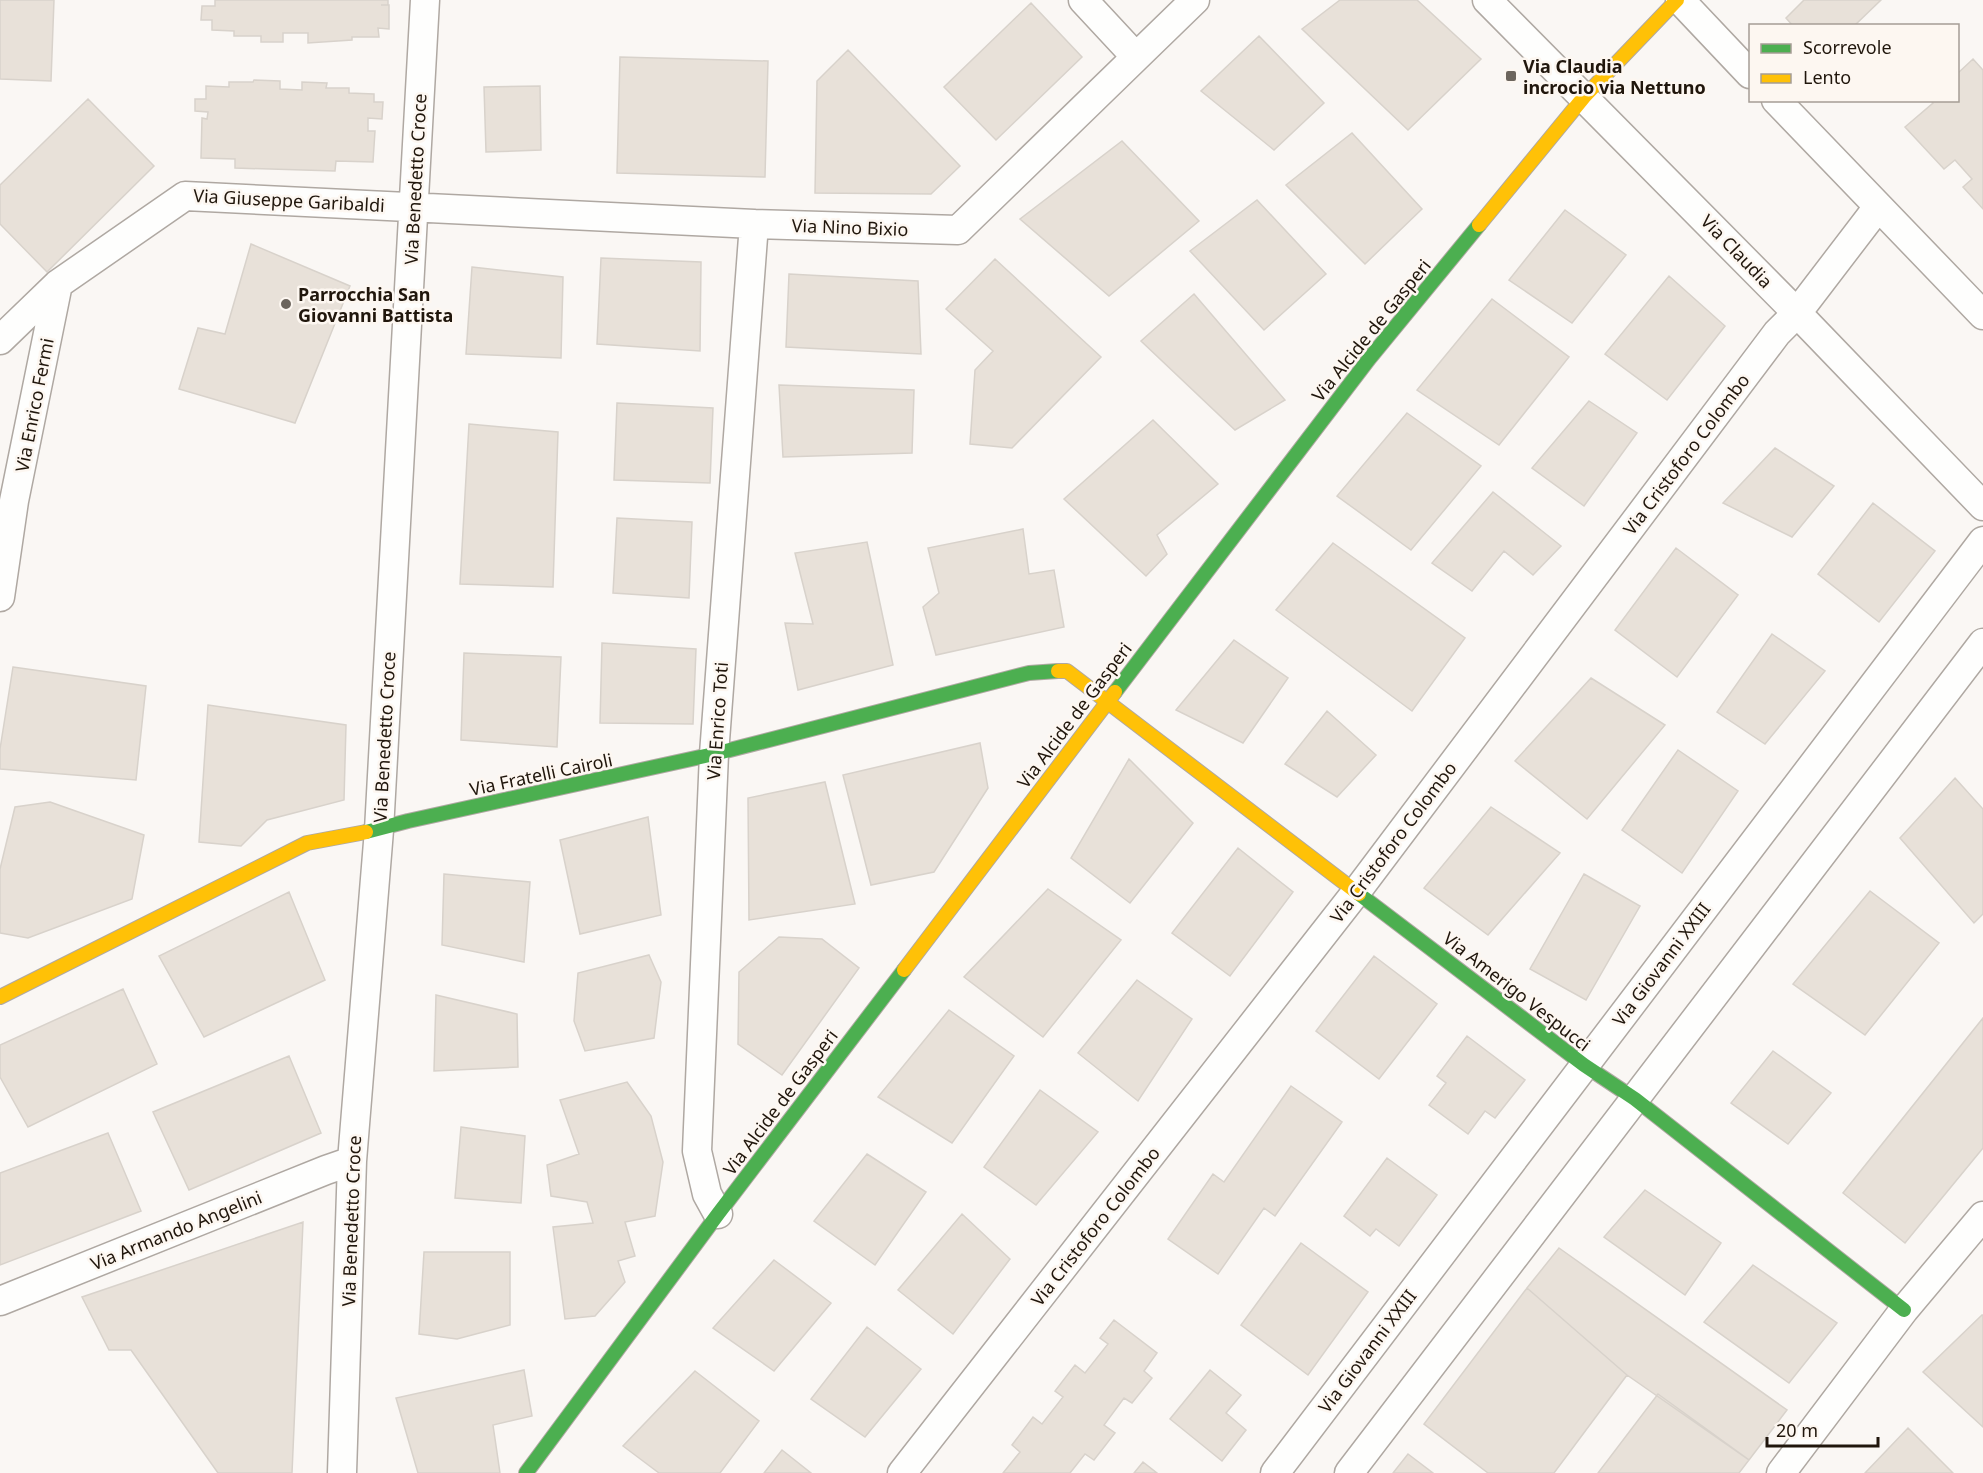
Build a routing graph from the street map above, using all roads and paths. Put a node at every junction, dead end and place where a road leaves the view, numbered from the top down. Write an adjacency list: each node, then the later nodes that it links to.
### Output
1 (425, 0): 10 (street, Via Benedetto Croce)
2 (1083, 0): 6 (street)
3 (1194, 0): 6 (street, Via Nino Bixio)
4 (1487, 0): 8 (street, Via Claudia)
5 (1678, 0): 7 (street); 8 (street, Via Alcide de Gasperi)
6 (1136, 57): 12 (street, Via Nino Bixio)
7 (1749, 73)
8 (1584, 97): 14 (street, Via Claudia); 21 (street, Via Alcide de Gasperi)
9 (1778, 102): 11 (street)
10 (413, 206): 12 (street, Via Nino Bixio); 13 (street, Via Giuseppe Garibaldi); 23 (street, Via Benedetto Croce)
11 (1878, 207): 14 (street, Via Cristoforo Colombo); 15 (street)
12 (754, 224): 22 (street, Via Enrico Toti)
13 (58, 284): 16 (street, Via Giuseppe Garibaldi); 19 (street, Via Enrico Fermi)
14 (1797, 313): 17 (street, Via Claudia); 24 (street, Via Cristoforo Colombo)
15 (1983, 315)
16 (0, 340)
17 (1983, 506)
18 (1983, 542): 26 (street, Via Giovanni XXIII)
19 (0, 597)
20 (1983, 643): 27 (street)
21 (1108, 700): 22 (street, Via Fratelli Cairoli); 24 (street, Via Amerigo Vespucci); 29 (street, Via Alcide de Gasperi)
22 (714, 754): 23 (street, Via Fratelli Cairoli); 29 (street, Via Enrico Toti)
23 (379, 830): 25 (street, Via Fratelli Cairoli); 28 (street, Via Benedetto Croce)
24 (1357, 891): 26 (street, Via Amerigo Vespucci); 35 (street, Via Cristoforo Colombo)
25 (0, 997)
26 (1584, 1065): 27 (street, Via Amerigo Vespucci); 36 (street, Via Giovanni XXIII)
27 (1635, 1100): 32 (street, Via Amerigo Vespucci); 37 (street)
28 (352, 1161): 31 (street, Via Armando Angelini); 33 (street, Via Benedetto Croce)
29 (718, 1214): 34 (street, Via Alcide de Gasperi)
30 (1983, 1216): 32 (street)
31 (0, 1301)
32 (1904, 1310): 38 (street)
33 (342, 1473)
34 (526, 1473)
35 (902, 1473)
36 (1275, 1473)
37 (1349, 1473)
38 (1781, 1473)

